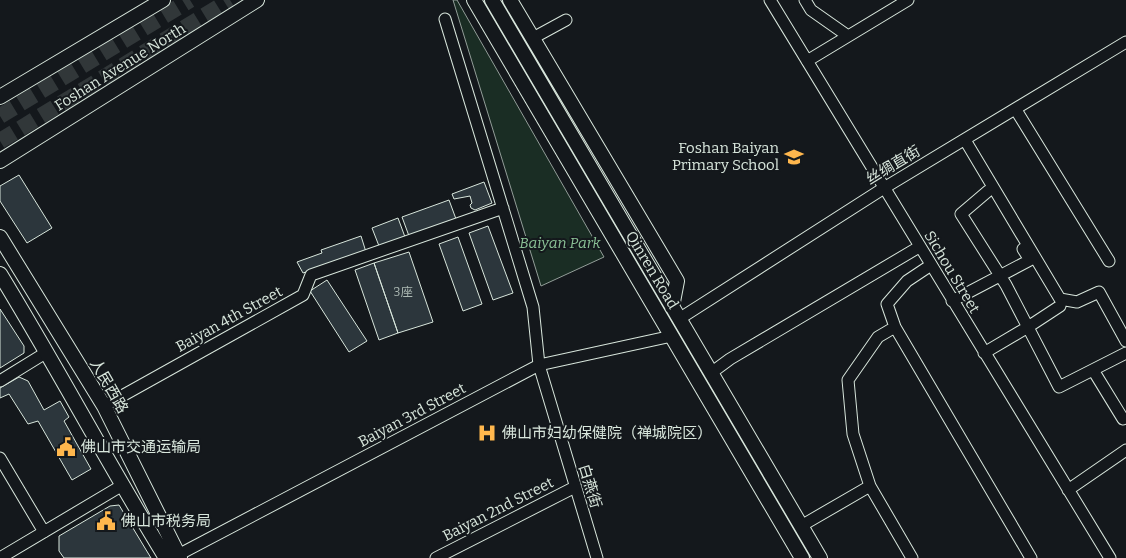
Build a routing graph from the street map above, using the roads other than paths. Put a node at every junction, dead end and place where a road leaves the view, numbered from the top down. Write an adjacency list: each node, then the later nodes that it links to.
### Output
1 (163, 0): 15 (main road)
2 (257, 0): 18 (main road, Foshan Avenue North)
3 (474, 0): 34 (main road, Qinren Road)
4 (492, 0): 31 (main road, Qinren Road)
5 (510, 0): 12 (main road)
6 (770, 0): 14 (street, Sichou Street)
7 (805, 0): 11 (street)
8 (908, 0): 11 (street)
9 (445, 19): 22 (street, 白燕街)
10 (566, 20): 12 (street)
11 (848, 36): 14 (street)
12 (533, 38): 31 (main road)
13 (1126, 42): 16 (street, 丝绸直街)
14 (807, 61): 20 (street, Sichou Street)
15 (1, 96)
16 (1016, 110): 17 (street, 丝绸直街); 25 (street)
17 (965, 140): 20 (street, 丝绸直街); 35 (street)
18 (0, 161)
19 (974, 166): 21 (street)
20 (884, 188): 24 (street, Sichou Street); 31 (street, 丝绸直街)
21 (988, 190): 28 (street); 28 (street)
22 (504, 208): 39 (street, 白燕街); 43 (street, Baiyan 4th Street)
23 (0, 237): 43 (main road, 人民西路)
24 (919, 247): 26 (street, Sichou Street); 41 (street)
25 (1109, 261)
26 (931, 265): 29 (street, Sichou Street); 33 (street)
27 (0, 274): 36 (main road)
28 (1001, 276): 29 (street); 32 (street)
29 (952, 301): 37 (street, Sichou Street)
30 (1060, 306): 32 (street)
31 (676, 313): 41 (main road, Qinren Road)
32 (1028, 327): 37 (street); 40 (street)
33 (894, 328): 48 (street); 60 (street)
34 (672, 336): 39 (street, Baiyan 3rd Street); 57 (main road, Qinren Road)
35 (1126, 341)
36 (47, 352): 42 (street); 47 (main road)
37 (984, 353): 50 (street, Sichou Street)
38 (1126, 353): 40 (street)
39 (539, 365): 49 (street, 白燕街); 53 (street, Baiyan 3rd Street)
40 (1093, 370): 44 (street)
41 (711, 373): 51 (main road, Qinren Road)
42 (0, 381)
43 (104, 406): 53 (main road, 人民西路)
44 (1123, 419)
45 (1126, 450): 50 (street)
46 (0, 458): 52 (street)
47 (121, 486): 52 (street); 53 (main road)
48 (870, 486): 51 (street); 59 (street)
49 (575, 487): 55 (street, Baiyan 2nd Street); 56 (street, 白燕街)
50 (1068, 490): 61 (street, Sichou Street)
51 (801, 526): 58 (main road, Qinren Road)
52 (44, 532): 54 (street)
53 (175, 557)
54 (0, 558)
55 (436, 558)
56 (597, 558)
57 (802, 558)
58 (820, 558)
59 (912, 558)
60 (1031, 558)
61 (1110, 558)

